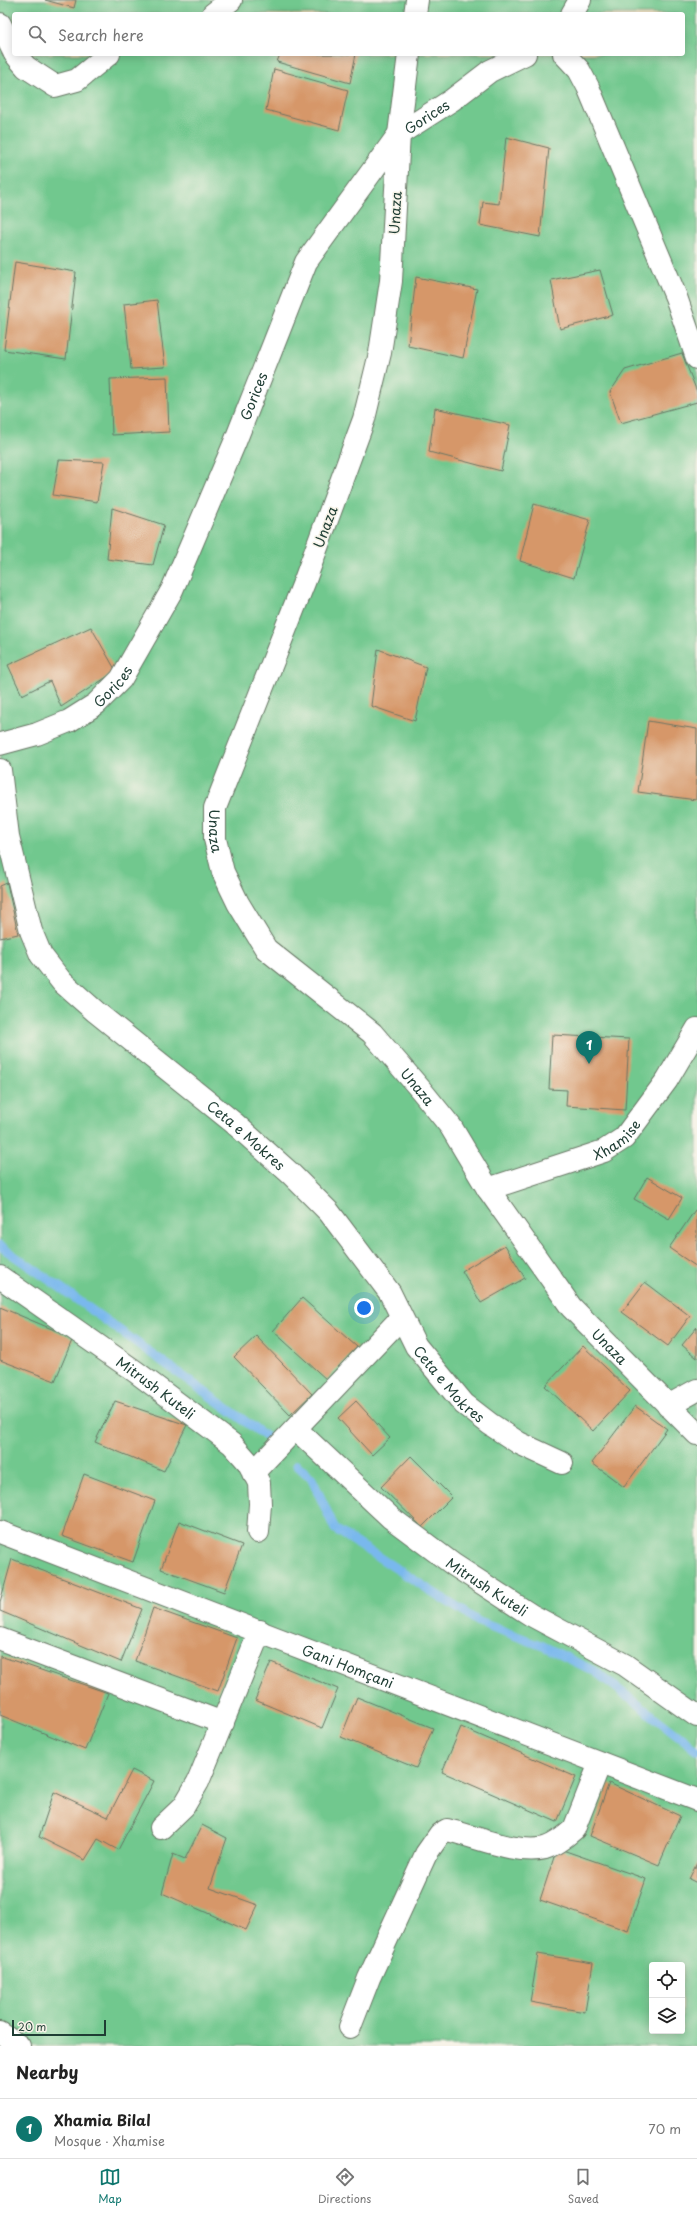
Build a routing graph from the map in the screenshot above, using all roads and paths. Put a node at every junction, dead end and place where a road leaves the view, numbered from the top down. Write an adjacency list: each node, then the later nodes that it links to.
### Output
1 (231, 0): 4 (street)
2 (417, 0): 5 (street)
3 (580, 0): 6 (street)
4 (216, 12)
5 (414, 12)
6 (573, 12)
7 (0, 24): 8 (street)
8 (12, 47)
9 (17, 56): 10 (street)
10 (107, 56)
11 (409, 56): 14 (street, Unaza)
12 (521, 56): 14 (street, Gorices)
13 (566, 56): 15 (street)
14 (399, 134): 16 (street, Gorices); 19 (street, Unaza)
15 (697, 358)
16 (0, 744)
17 (0, 770): 21 (street, Ceta e Mokres)
18 (697, 1030): 19 (street, Xhamise)
19 (488, 1189): 23 (street, Unaza)
20 (0, 1277): 27 (street, Mitrush Kuteli)
21 (402, 1318): 24 (street); 26 (street, Ceta e Mokres)
22 (697, 1390): 23 (street)
23 (668, 1406): 25 (street, Unaza)
24 (297, 1430): 27 (street); 32 (street, Mitrush Kuteli)
25 (697, 1434)
26 (562, 1463)
27 (254, 1473): 29 (street, Mitrush Kuteli)
28 (0, 1532): 30 (street, Gani Homçani)
29 (258, 1532)
30 (260, 1631): 33 (street); 34 (street, Gani Homçani)
31 (0, 1639): 33 (street)
32 (697, 1716)
33 (222, 1723): 36 (street)
34 (600, 1763): 35 (street, Gani Homçani); 37 (street)
35 (697, 1800)
36 (161, 1828)
37 (350, 2027)
38 (0, 2033): 39 (street)
39 (19, 2046)

